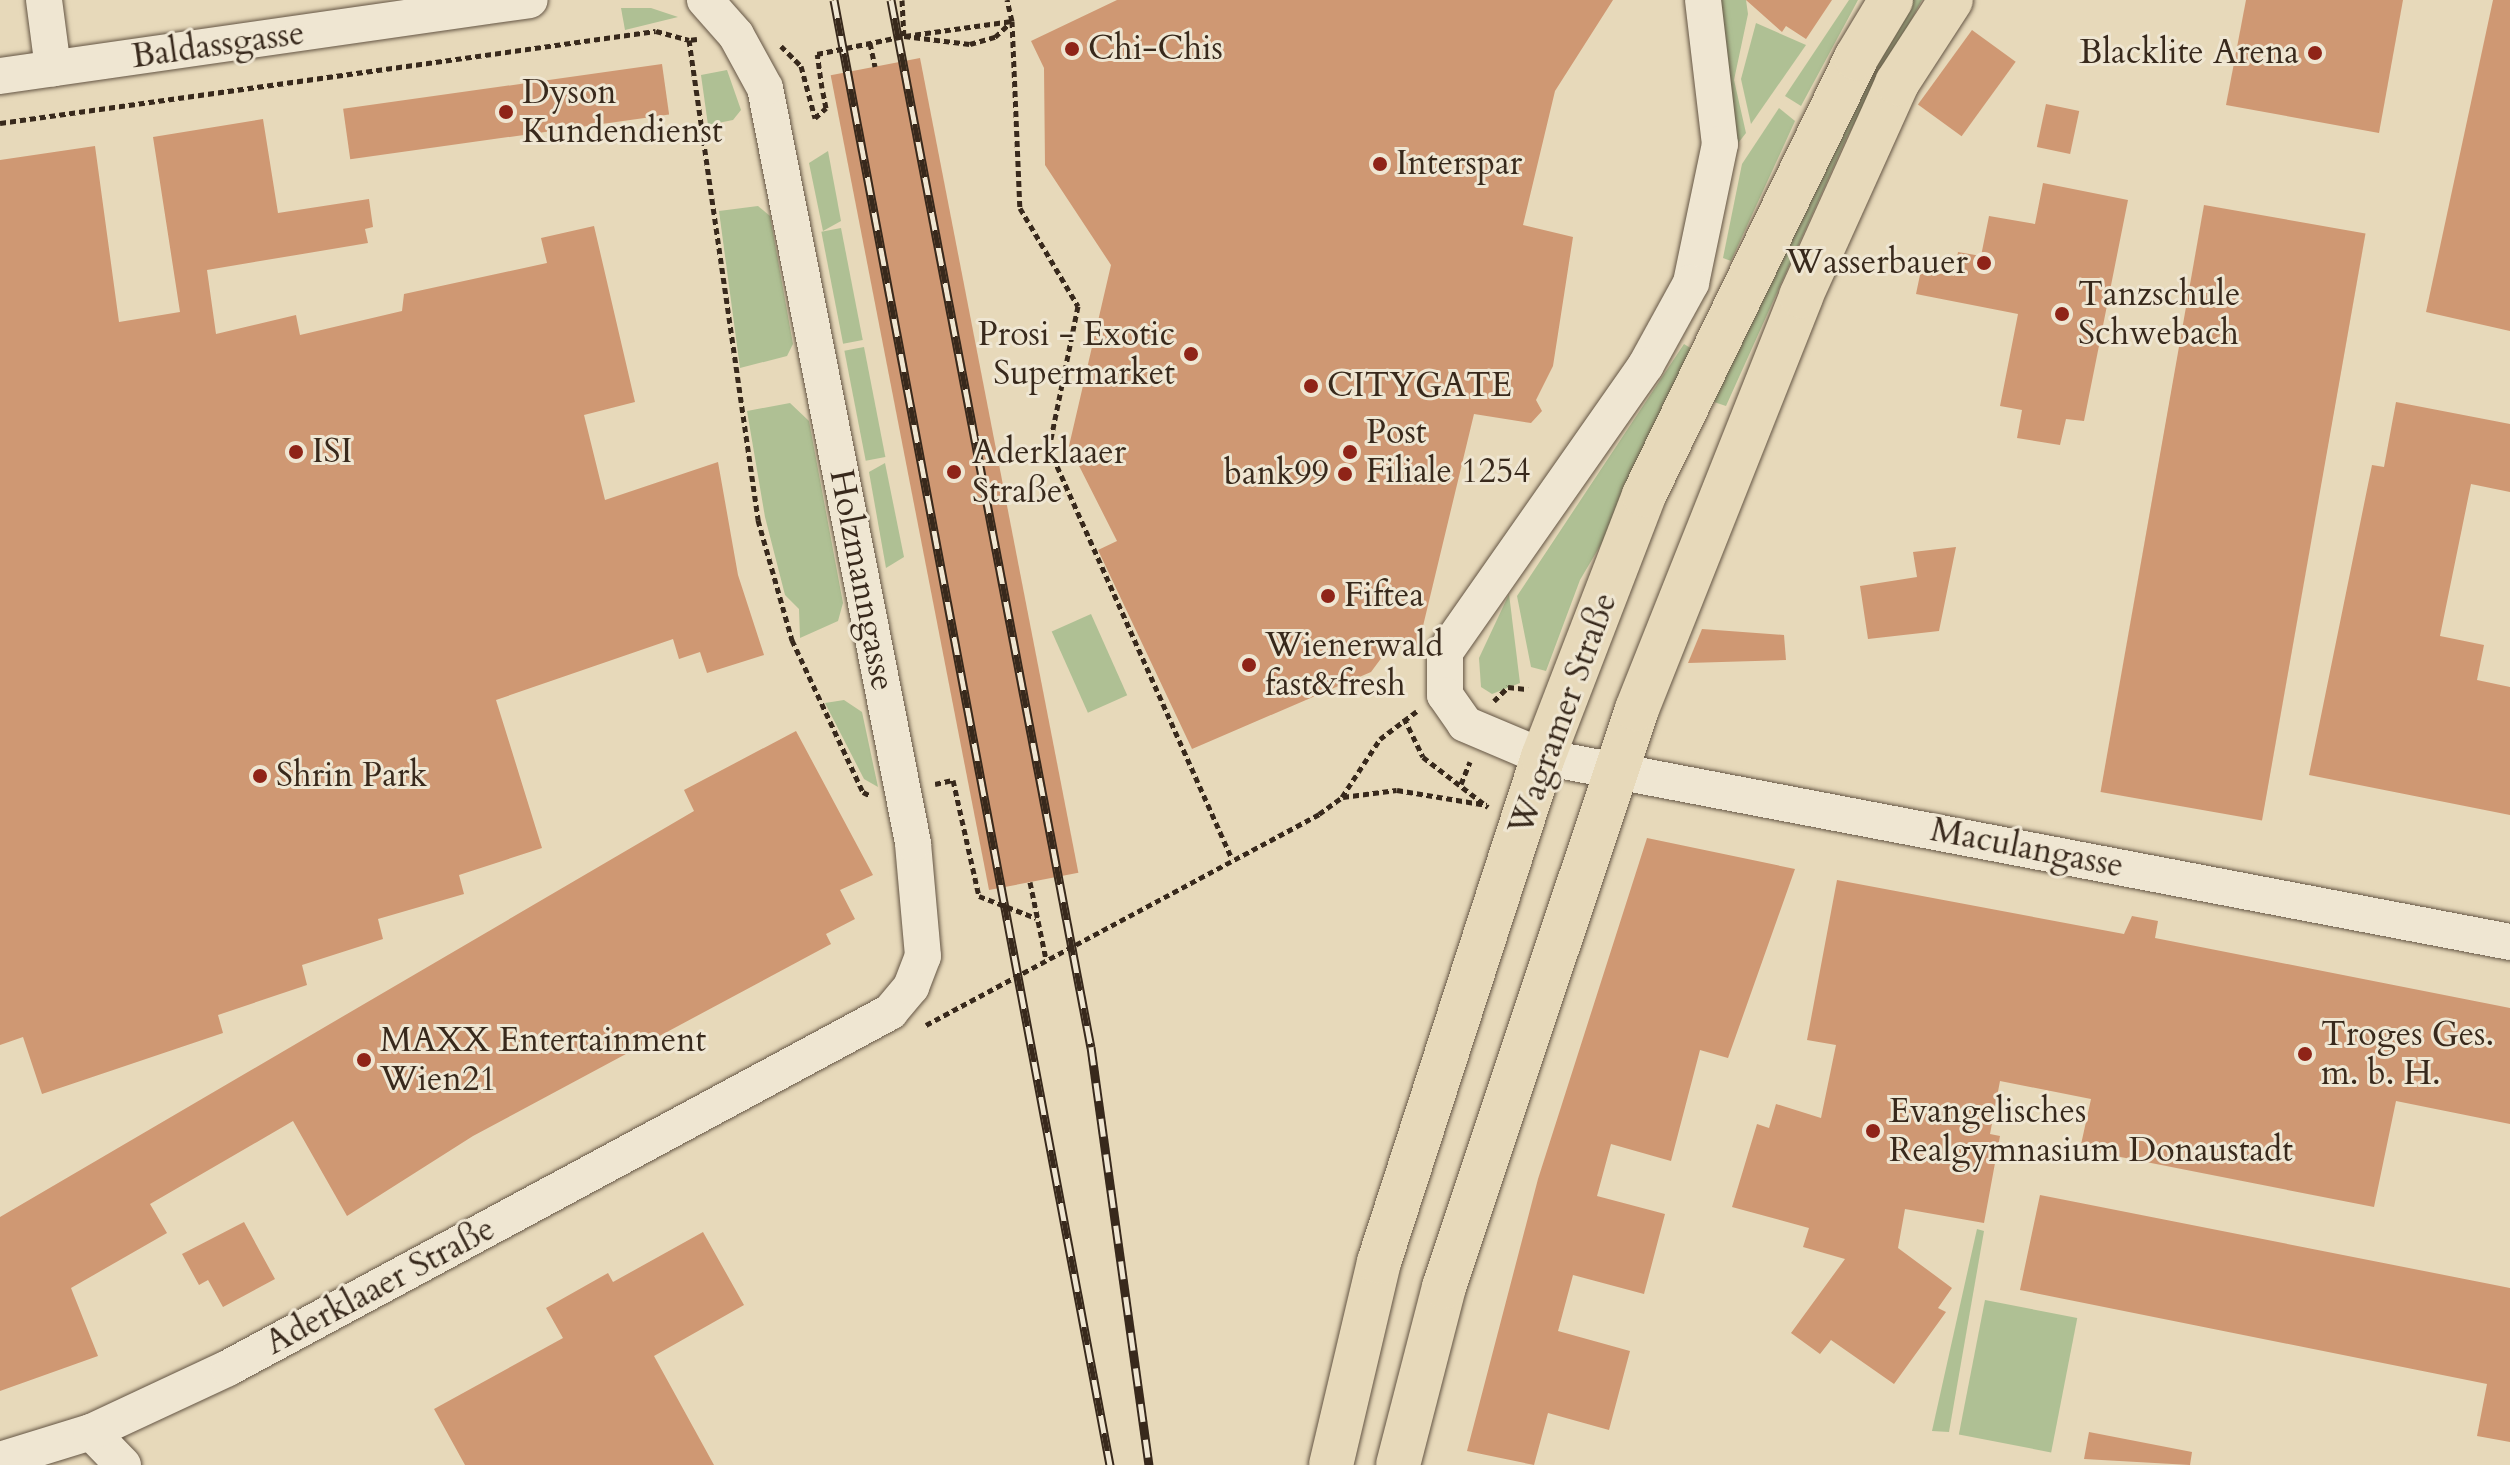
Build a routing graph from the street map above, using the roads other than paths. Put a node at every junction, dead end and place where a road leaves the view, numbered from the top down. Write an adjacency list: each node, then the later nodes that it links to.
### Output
1 (44, 0): 8 (street)
2 (530, 0): 7 (street, Baldassgasse)
3 (705, 0): 13 (street, Holzmanngasse)
4 (1703, 0): 10 (street)
5 (1891, 0): 10 (main road, Wagramer Straße)
6 (1951, 0): 11 (main road, Wagramer Straße)
7 (369, 12): 8 (street, Baldassgasse)
8 (53, 68): 9 (street, Baldassgasse)
9 (0, 76)
10 (1543, 757): 11 (street, Maculangasse); 17 (main road, Wagramer Straße)
11 (1616, 767): 12 (street, Maculangasse); 18 (main road, Wagramer Straße)
12 (2510, 942)
13 (750, 1089): 14 (street, Aderklaaer Straße)
14 (82, 1445): 15 (street, Aderklaaer Straße); 16 (street)
15 (0, 1460)
16 (123, 1465)
17 (1331, 1465)
18 (1398, 1465)

